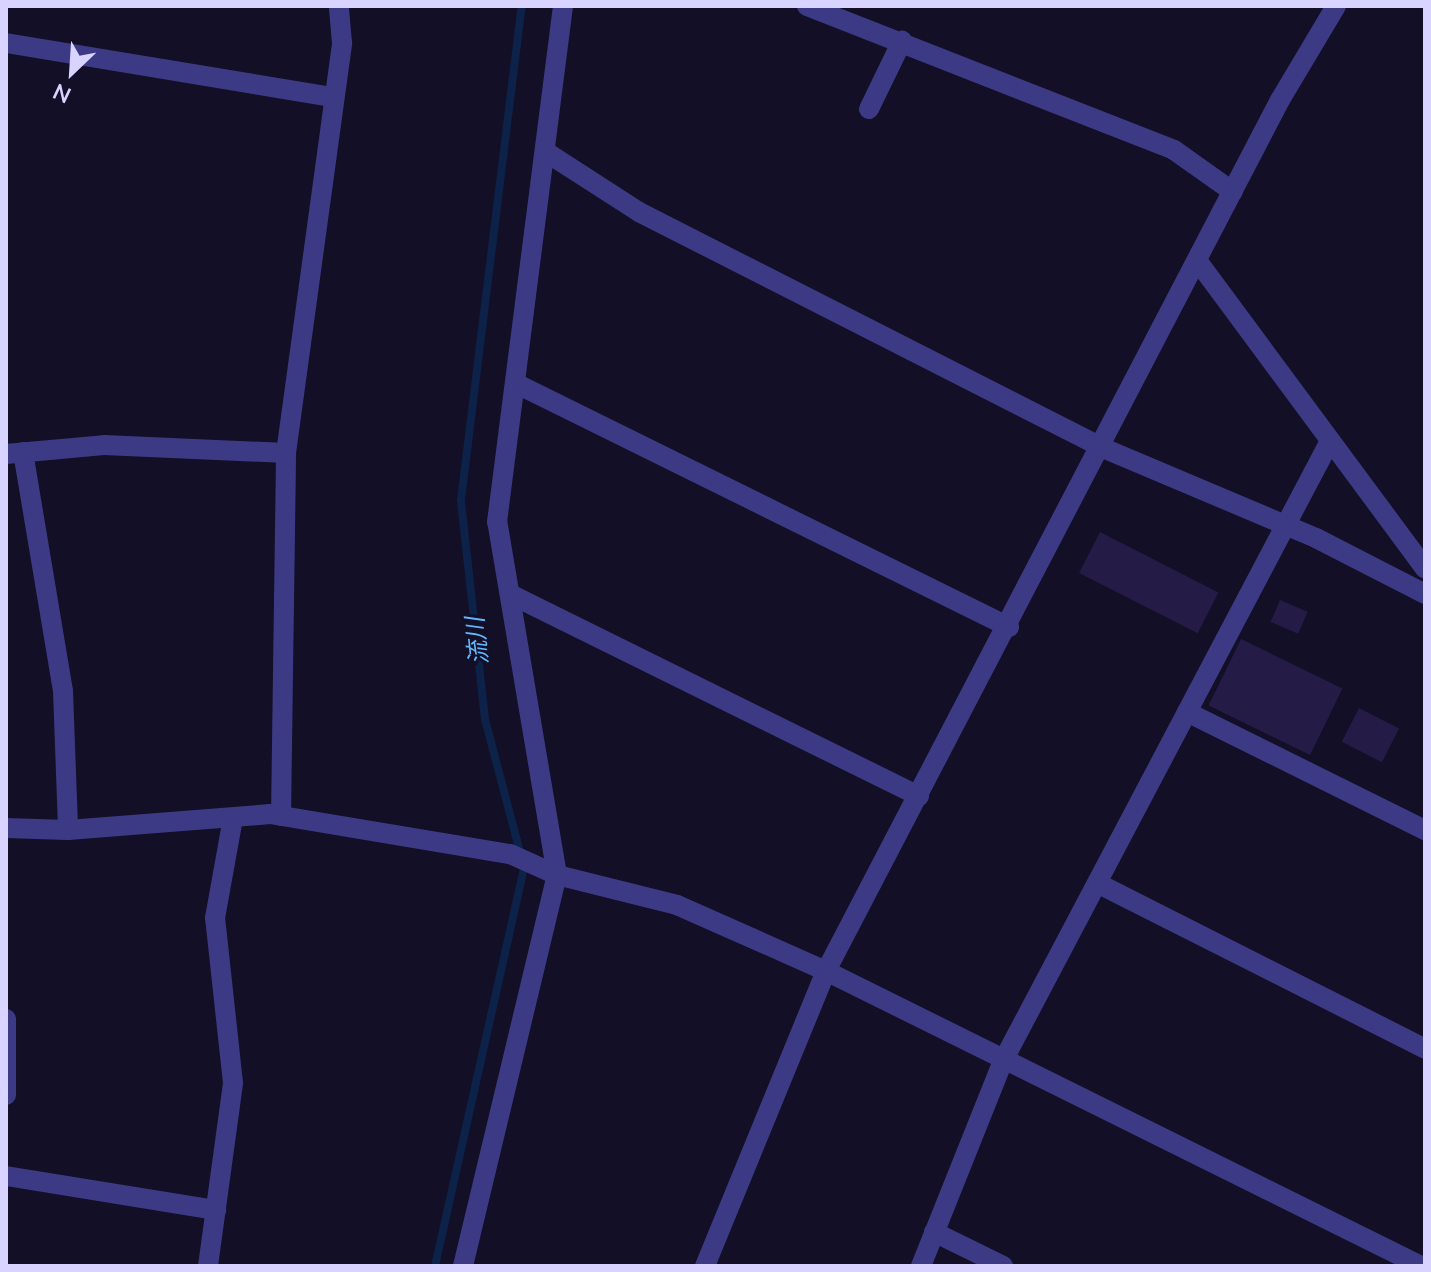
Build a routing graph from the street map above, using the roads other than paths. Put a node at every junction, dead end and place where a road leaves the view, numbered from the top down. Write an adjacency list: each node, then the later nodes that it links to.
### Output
1 (339, 6): 7 (street)
2 (563, 6): 9 (street)
3 (807, 6): 5 (street)
4 (1336, 6): 10 (street)
5 (902, 41): 8 (street); 10 (street)
6 (6, 43): 7 (street)
7 (333, 97): 16 (street)
8 (869, 109)
9 (546, 152): 12 (street); 14 (street)
10 (1233, 192): 11 (street)
11 (1199, 263): 13 (street); 14 (street)
12 (515, 383): 20 (street); 21 (street)
13 (1330, 441): 17 (street); 18 (street)
14 (1103, 448): 17 (street); 21 (street)
15 (14, 453): 16 (street); 27 (street)
16 (286, 453): 24 (street)
17 (1285, 521): 19 (street); 22 (street)
18 (1425, 568)
19 (1425, 594)
20 (512, 595): 23 (street); 29 (street)
21 (1009, 627): 23 (street)
22 (1187, 712): 28 (street); 30 (street)
23 (919, 796): 31 (street)
24 (281, 816): 25 (street); 29 (street)
25 (233, 818): 27 (street); 37 (street)
26 (6, 828): 27 (street)
27 (68, 830)
28 (1425, 830)
29 (549, 871): 31 (street); 40 (street)
30 (1099, 884): 33 (street); 34 (street)
31 (826, 971): 34 (street); 41 (street)
32 (6, 1019): 35 (street)
33 (1425, 1049)
34 (1003, 1061): 38 (street); 44 (street)
35 (6, 1095)
36 (6, 1176): 37 (street)
37 (216, 1210): 39 (street)
38 (934, 1232): 42 (street); 43 (street)
39 (208, 1266)
40 (463, 1266)
41 (705, 1266)
42 (921, 1266)
43 (1003, 1266)
44 (1421, 1266)

